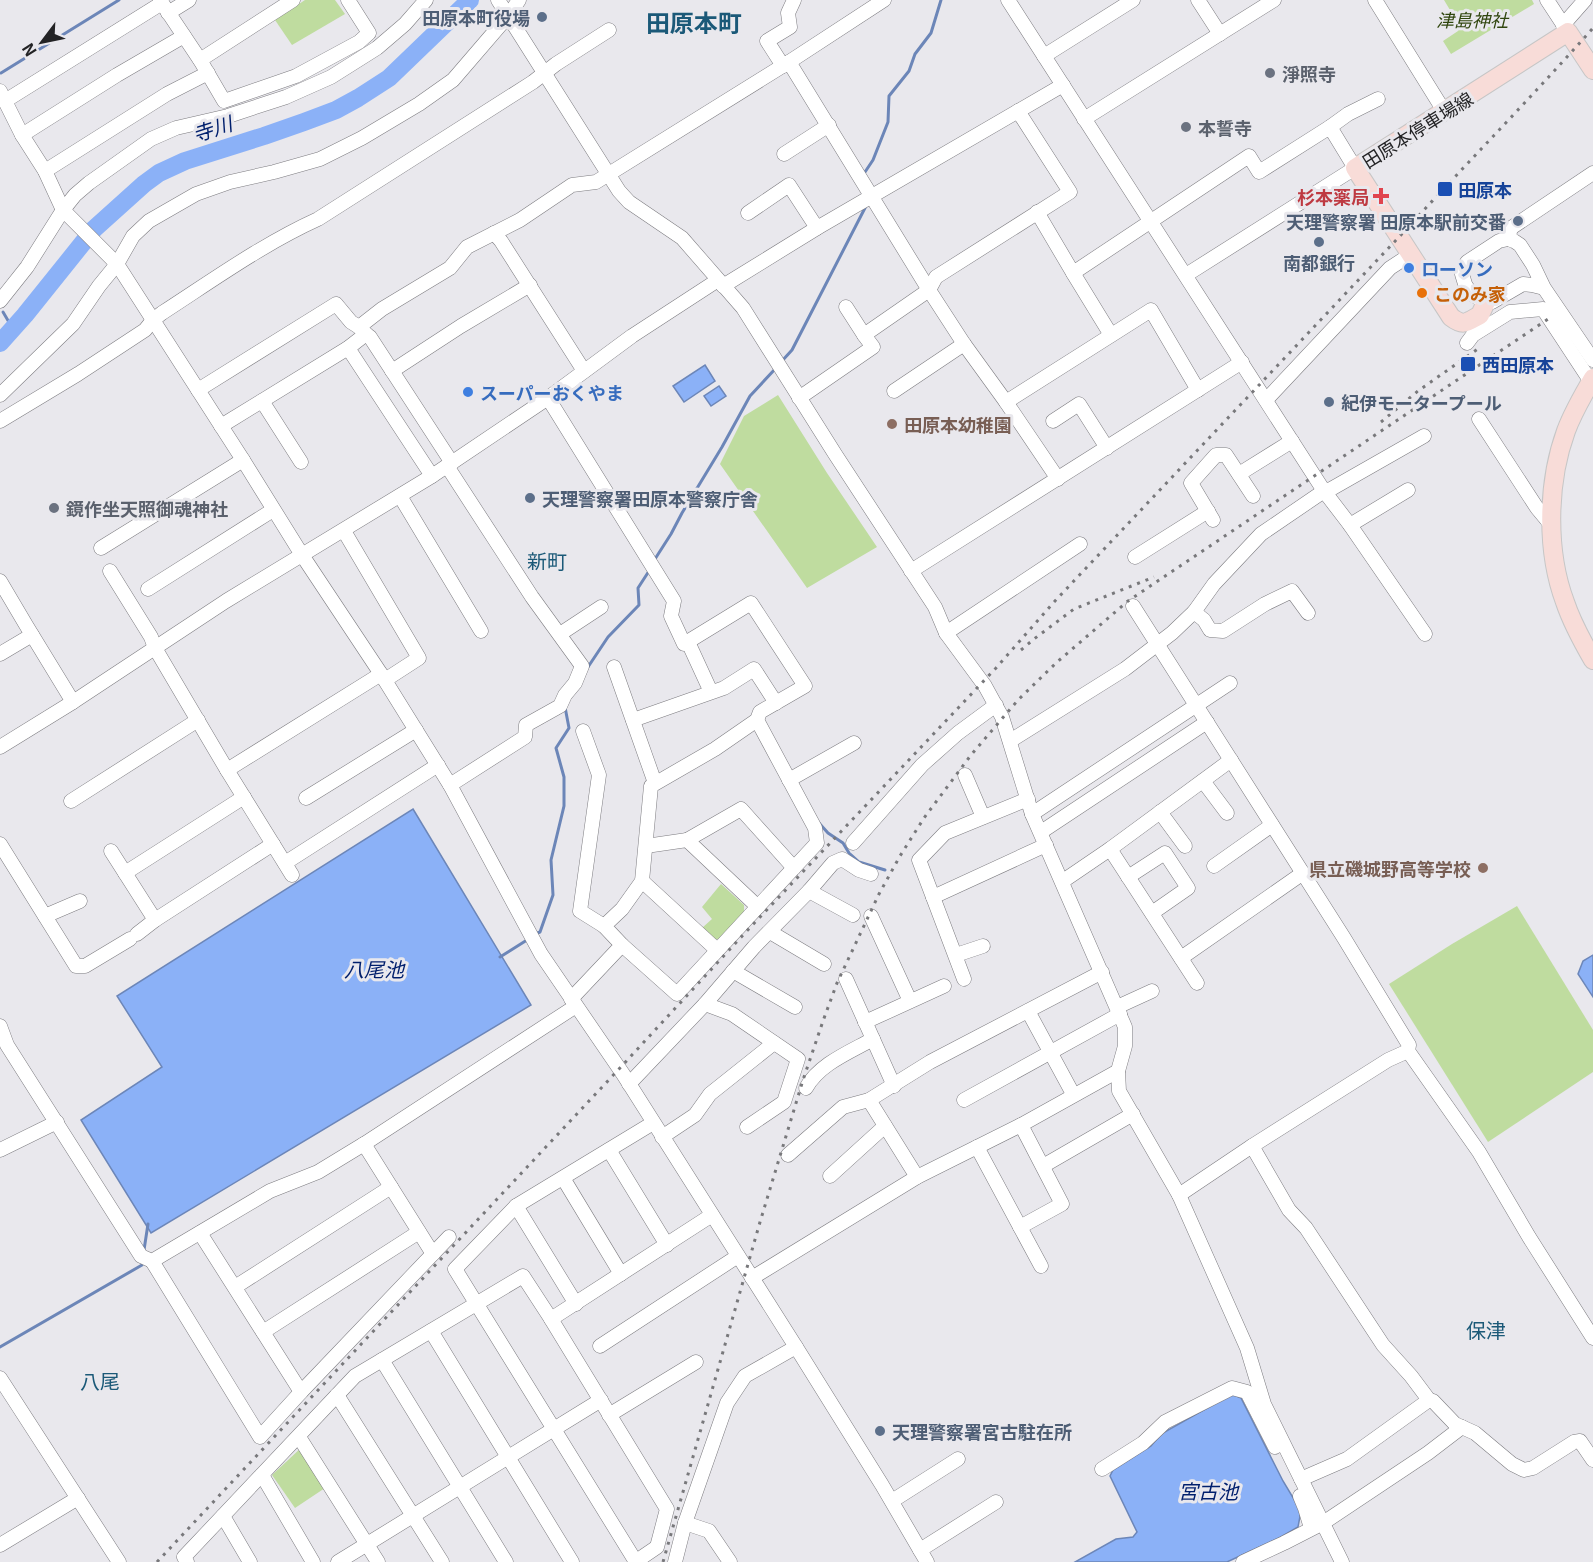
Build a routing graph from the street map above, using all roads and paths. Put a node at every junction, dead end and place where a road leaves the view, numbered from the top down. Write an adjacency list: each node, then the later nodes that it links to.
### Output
1 (189, 0): 15 (street)
2 (292, 0): 22 (street)
3 (348, 0): 25 (street)
4 (426, 0): 43 (street)
5 (519, 0): 16 (street)
6 (794, 0): 23 (street)
7 (884, 0): 23 (street)
8 (1008, 0): 21 (street)
9 (1133, 0): 21 (street)
10 (1198, 0): 19 (street)
11 (1274, 0): 19 (street)
12 (1375, 0): 31 (street)
13 (1547, 0): 17 (street)
14 (1585, 0): 17 (street)
15 (163, 5): 20 (street); 28 (street)
16 (504, 9): 26 (street); 50 (street)
17 (1566, 28): 24 (main road); 31 (main road, 田原本停車場線)
18 (609, 30): 26 (street)
19 (1220, 34): 32 (street)
20 (184, 36): 22 (street); 35 (street)
21 (1044, 56): 27 (street)
22 (200, 60): 25 (street)
23 (786, 64): 33 (street); 40 (street)
24 (1593, 70)
25 (208, 73): 38 (street)
26 (544, 74): 40 (street); 60 (street)
27 (1063, 85): 30 (street); 32 (street)
28 (3, 96): 35 (street)
29 (1378, 99): 34 (street)
30 (1017, 111): 41 (street); 42 (street)
31 (1444, 111): 37 (main road, 田原本停車場線)
32 (1084, 119): 45 (street)
33 (829, 125): 36 (street); 41 (street)
34 (1330, 127): 37 (street); 45 (street)
35 (22, 135): 38 (street)
36 (784, 154)
37 (1355, 168): 49 (main road, 田原本停車場線); 52 (street)
38 (45, 171): 43 (street)
39 (1593, 173): 48 (street)
40 (608, 175): 47 (street); 53 (street)
41 (869, 197): 46 (street); 56 (street)
42 (1037, 212): 51 (street); 56 (street)
43 (65, 213): 50 (street); 57 (street)
44 (748, 213): 46 (street)
45 (1150, 223): 51 (street); 52 (street)
46 (817, 228): 53 (street)
47 (494, 233): 54 (street); 61 (street)
48 (1508, 239): 55 (street); 58 (street)
49 (1410, 255): 58 (main road, 田原本停車場線); 78 (street)
50 (115, 262): 60 (street); 75 (street)
51 (1073, 273): 63 (street)
52 (1186, 275): 68 (street)
53 (721, 283): 70 (street); 77 (street)
54 (530, 285): 69 (street); 70 (street)
55 (1544, 288): 58 (street); 67 (street)
56 (929, 290): 62 (street); 65 (street)
57 (0, 301)
58 (1486, 302)
59 (846, 307): 62 (street)
60 (153, 320): 72 (street); 82 (street)
61 (362, 331): 66 (street); 69 (street); 72 (street)
62 (864, 335): 77 (street)
63 (1111, 335): 74 (street); 80 (street)
64 (1467, 343): 71 (street)
65 (964, 344): 73 (street); 80 (street)
66 (348, 348): 79 (street); 92 (street)
67 (1593, 360)
68 (1242, 362): 74 (street); 78 (street)
69 (392, 371): 90 (street)
70 (584, 371): 76 (street)
71 (1592, 380): 100 (main road)
72 (198, 390): 84 (street)
73 (894, 390)
74 (1198, 390): 87 (street)
75 (0, 395)
76 (548, 398): 90 (street); 119 (street)
77 (799, 398): 107 (street)
78 (1266, 399): 86 (street)
79 (262, 401): 84 (street); 89 (street)
80 (1006, 402): 93 (street)
81 (1479, 418): 100 (street)
82 (0, 421)
83 (1053, 421): 87 (street)
84 (221, 426): 88 (street)
85 (1424, 436): 95 (street)
86 (1292, 441): 91 (street); 95 (street)
87 (1107, 448): 93 (street)
88 (243, 460): 98 (street); 103 (street)
89 (301, 462)
90 (449, 464): 92 (street); 116 (street)
91 (1239, 474): 97 (street); 105 (street)
92 (432, 476): 96 (street)
93 (1058, 479): 107 (street)
94 (1408, 490): 99 (street)
95 (1324, 491): 99 (street); 112 (street)
96 (400, 496): 101 (street); 114 (street)
97 (1253, 496)
98 (273, 510): 104 (street); 109 (street)
99 (1350, 525): 117 (street)
100 (1552, 526): 123 (main road)
101 (344, 531): 104 (street); 125 (street)
102 (1080, 544): 115 (street)
103 (101, 548)
104 (302, 555): 121 (street); 125 (street)
105 (1135, 557)
106 (110, 571): 121 (street)
107 (911, 571): 115 (street)
108 (0, 581): 118 (street)
109 (148, 589)
110 (1133, 606): 120 (street)
111 (601, 607): 116 (street)
112 (1194, 612): 113 (street); 120 (street)
113 (1308, 613)
114 (481, 631)
115 (946, 633): 130 (street)
116 (560, 634): 148 (street)
117 (1425, 634)
118 (32, 635): 122 (street); 128 (street)
119 (688, 642): 127 (street); 129 (street)
120 (1158, 645): 131 (street); 138 (street)
121 (155, 648): 128 (street); 132 (street)
122 (0, 654)
123 (1593, 660)
124 (614, 667): 133 (street)
125 (383, 677): 136 (street); 143 (street)
126 (1230, 683): 131 (street)
127 (711, 692): 129 (street); 133 (street)
128 (73, 702): 140 (street)
129 (776, 703): 134 (street)
130 (996, 705): 138 (street); 160 (street)
131 (1196, 706): 135 (street); 155 (street)
132 (198, 720): 143 (street); 152 (street)
133 (633, 720): 147 (street)
134 (757, 720): 145 (street); 147 (street)
135 (1207, 722): 141 (street); 158 (street)
136 (416, 730): 142 (street); 150 (street)
137 (583, 731): 184 (street)
138 (1010, 741): 151 (street)
139 (854, 743): 145 (street)
140 (0, 747)
141 (1231, 760): 146 (street); 157 (street)
142 (438, 765): 148 (street); 162 (street)
143 (227, 770): 149 (street)
144 (965, 775): 156 (street)
145 (793, 778): 168 (street)
146 (1203, 781): 153 (street); 154 (street)
147 (655, 783): 163 (street)
148 (450, 785): 200 (street)
149 (244, 797): 162 (street); 169 (street)
150 (306, 798)
151 (1028, 799): 155 (street); 156 (street)
152 (71, 801)
153 (1160, 812): 164 (street); 165 (street)
154 (1227, 813)
155 (1032, 814): 158 (street)
156 (983, 817): 176 (street)
157 (1272, 825): 167 (street); 171 (street)
158 (1043, 838): 174 (street); 176 (street)
159 (687, 840): 163 (street); 168 (street); 178 (street)
160 (853, 843)
161 (0, 844): 181 (street)
162 (273, 844): 183 (street)
163 (646, 846): 173 (street)
164 (1185, 846)
165 (1110, 849): 172 (street); 174 (street)
166 (111, 851): 169 (street)
167 (1214, 867)
168 (794, 868): 178 (street)
169 (125, 873): 183 (street)
170 (871, 873): 175 (street)
171 (1303, 873): 190 (street); 209 (street)
172 (1128, 877): 179 (street); 179 (street)
173 (642, 881): 184 (street); 188 (street)
174 (1063, 881): 193 (street)
175 (809, 891): 180 (street); 185 (street)
176 (933, 897): 189 (street)
177 (80, 902): 181 (street)
178 (758, 907): 188 (street)
179 (1152, 913): 190 (street)
180 (853, 915)
181 (45, 916): 183 (street)
182 (871, 916): 199 (street)
183 (155, 920)
184 (604, 926): 186 (street)
185 (770, 932): 191 (street); 192 (street)
186 (622, 945): 188 (street); 200 (street)
187 (983, 946): 189 (street)
188 (717, 950)
189 (956, 955): 195 (street)
190 (1181, 958): 196 (street)
191 (824, 964)
192 (733, 971): 201 (street); 202 (street)
193 (1102, 972): 203 (street); 204 (street)
194 (846, 979): 205 (street)
195 (964, 979)
196 (1197, 983)
197 (944, 986): 199 (street)
198 (1152, 991): 203 (street)
199 (910, 1001): 205 (street)
200 (574, 1003): 212 (street); 225 (street)
201 (705, 1004): 208 (street); 212 (street)
202 (795, 1007)
203 (1118, 1010): 210 (street); 211 (street)
204 (1028, 1011): 210 (street); 213 (street)
205 (865, 1022): 207 (street)
206 (0, 1026): 219 (street)
207 (873, 1039): 213 (street); 214 (street)
208 (774, 1043): 223 (street); 224 (street)
209 (1408, 1051): 226 (street); 256 (street)
210 (1050, 1052): 215 (street); 217 (street)
211 (1118, 1071): 215 (street); 218 (street)
212 (629, 1084): 220 (street)
213 (894, 1086): 216 (street)
214 (806, 1088)
215 (1073, 1095): 221 (street)
216 (869, 1100): 222 (street); 230 (street)
217 (964, 1100)
218 (1133, 1114): 231 (street); 236 (street)
219 (57, 1122): 228 (street); 246 (street)
220 (653, 1123): 224 (street); 229 (street)
221 (1021, 1125): 227 (street); 231 (street)
222 (885, 1126): 232 (street); 234 (street)
223 (747, 1127)
224 (662, 1137): 238 (street)
225 (363, 1144): 235 (street); 241 (street)
226 (1252, 1146): 236 (street); 265 (street)
227 (977, 1147): 234 (street); 239 (street)
228 (0, 1150)
229 (609, 1150): 233 (street); 243 (street)
230 (788, 1155)
231 (1043, 1166): 239 (street)
232 (830, 1176)
233 (563, 1178): 237 (street); 248 (street)
234 (917, 1178): 249 (street)
235 (391, 1187): 240 (street); 250 (street)
236 (1179, 1195): 275 (street)
237 (516, 1206): 251 (street); 252 (street)
238 (712, 1215): 243 (street); 245 (street)
239 (1020, 1227): 247 (street)
240 (419, 1232): 244 (street); 255 (street)
241 (200, 1233): 246 (street); 250 (street)
242 (449, 1237): 244 (street)
243 (666, 1245): 248 (street)
244 (433, 1254): 262 (street)
245 (738, 1256): 249 (street); 257 (street)
246 (152, 1261): 262 (street)
247 (1041, 1266)
248 (621, 1274): 252 (street)
249 (752, 1278): 258 (street)
250 (235, 1287): 255 (street)
251 (476, 1303): 253 (street); 254 (street); 268 (street)
252 (576, 1304): 253 (street)
253 (551, 1319): 264 (street)
254 (431, 1331): 259 (street); 270 (street)
255 (263, 1332): 262 (street)
256 (1592, 1336)
257 (600, 1346)
258 (796, 1347): 278 (street); 282 (street)
259 (382, 1360): 263 (street); 276 (street)
260 (696, 1362): 266 (street)
261 (0, 1378): 277 (street)
262 (301, 1392)
263 (337, 1395): 269 (street); 281 (street)
264 (601, 1400): 266 (street); 268 (street)
265 (1429, 1400): 267 (street); 275 (street)
266 (609, 1415): 296 (street)
267 (1462, 1427): 272 (street); 283 (street)
268 (554, 1429): 270 (street); 296 (street)
269 (299, 1437): 274 (street); 284 (street)
270 (508, 1458): 276 (street); 295 (street)
271 (958, 1459): 278 (street)
272 (1593, 1460)
273 (1102, 1468): 283 (street)
274 (262, 1475): 280 (street); 290 (street)
275 (1301, 1479): 283 (street)
276 (459, 1487): 281 (street); 294 (street)
277 (78, 1498): 285 (street); 287 (street)
278 (892, 1501): 286 (street)
279 (996, 1502): 286 (street)
280 (223, 1516): 288 (street); 289 (street)
281 (413, 1516): 284 (street); 293 (street)
282 (685, 1523): 297 (street); 298 (street)
283 (1317, 1526): 299 (street); 300 (street)
284 (367, 1544): 291 (street); 292 (street)
285 (0, 1545)
286 (924, 1556)
287 (119, 1562)
288 (187, 1562)
289 (250, 1562)
290 (314, 1562)
291 (338, 1562)
292 (378, 1562)
293 (442, 1562)
294 (506, 1562)
295 (572, 1562)
296 (635, 1562)
297 (675, 1562)
298 (730, 1562)
299 (1243, 1562)
300 (1342, 1562)

